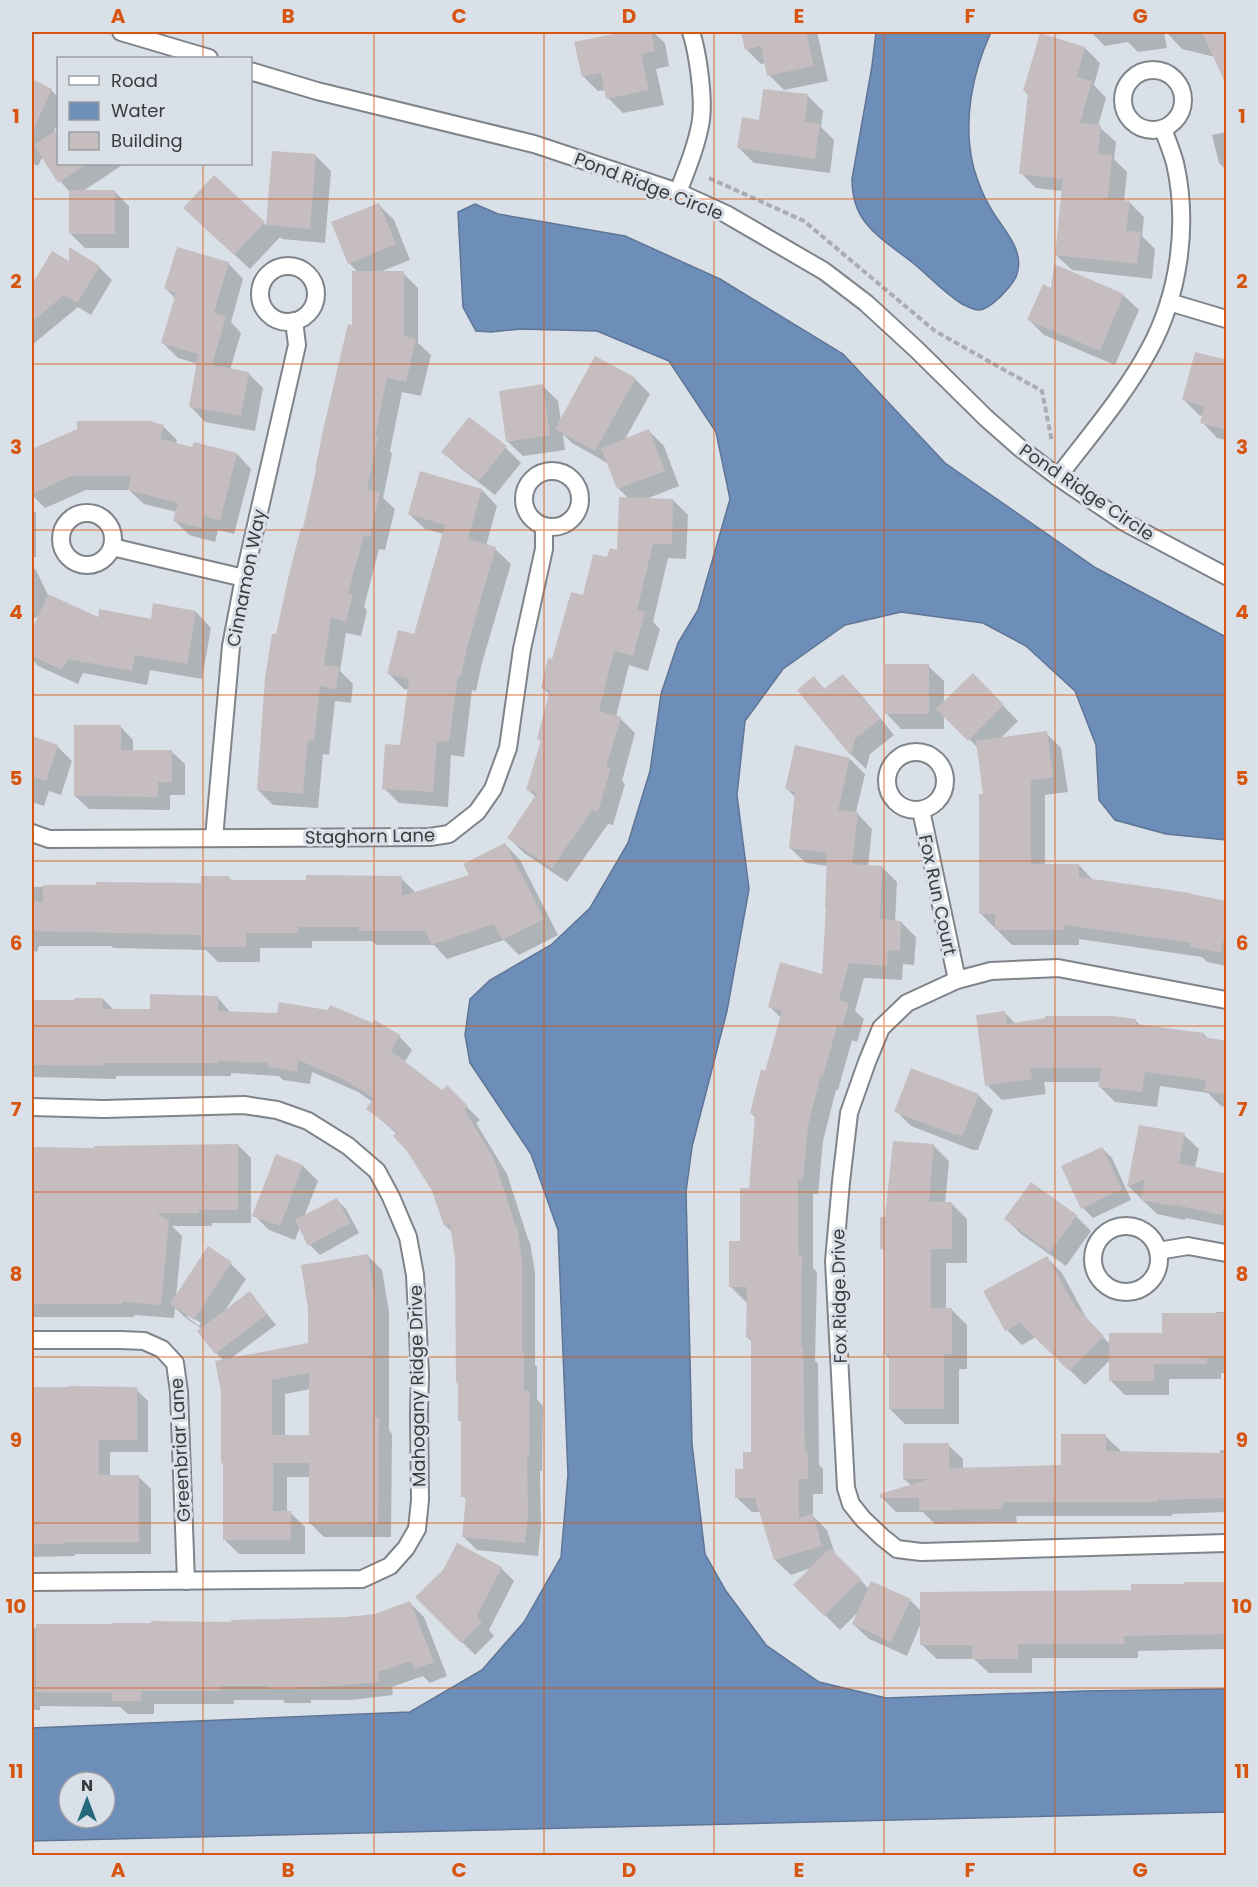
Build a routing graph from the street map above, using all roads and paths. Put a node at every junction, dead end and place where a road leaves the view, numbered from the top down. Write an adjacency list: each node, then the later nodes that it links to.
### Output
1 (121, 32): 3 (street)
2 (691, 32): 7 (street)
3 (206, 57)
4 (252, 72): 7 (street, Pond Ridge Circle)
5 (1163, 129): 8 (street)
6 (709, 178): 11 (path)
7 (678, 192): 12 (street, Pond Ridge Circle)
8 (1169, 302): 9 (street); 12 (street)
9 (1227, 319)
10 (294, 321): 16 (street, Cinnamon Way)
11 (1052, 442)
12 (1058, 477): 15 (street, Pond Ridge Circle)
13 (544, 526): 19 (street, Staghorn Lane)
14 (112, 547): 16 (street)
15 (1227, 576)
16 (244, 578): 19 (street, Cinnamon Way)
17 (921, 810): 20 (street, Fox Run Court)
18 (32, 833): 19 (street, Staghorn Lane)
19 (214, 838)
20 (957, 980): 21 (street, Fox Ridge Drive); 26 (street, Fox Ridge Drive)
21 (1227, 1000)
22 (32, 1107): 27 (street, Mahogany Ridge Drive)
23 (1158, 1251): 24 (street)
24 (1227, 1253)
25 (32, 1340): 27 (street, Greenbriar Lane)
26 (1227, 1543)
27 (186, 1581): 28 (street, Mahogany Ridge Drive)
28 (32, 1582)
29 (1227, 1855): 30 (path)
30 (1205, 1856)

